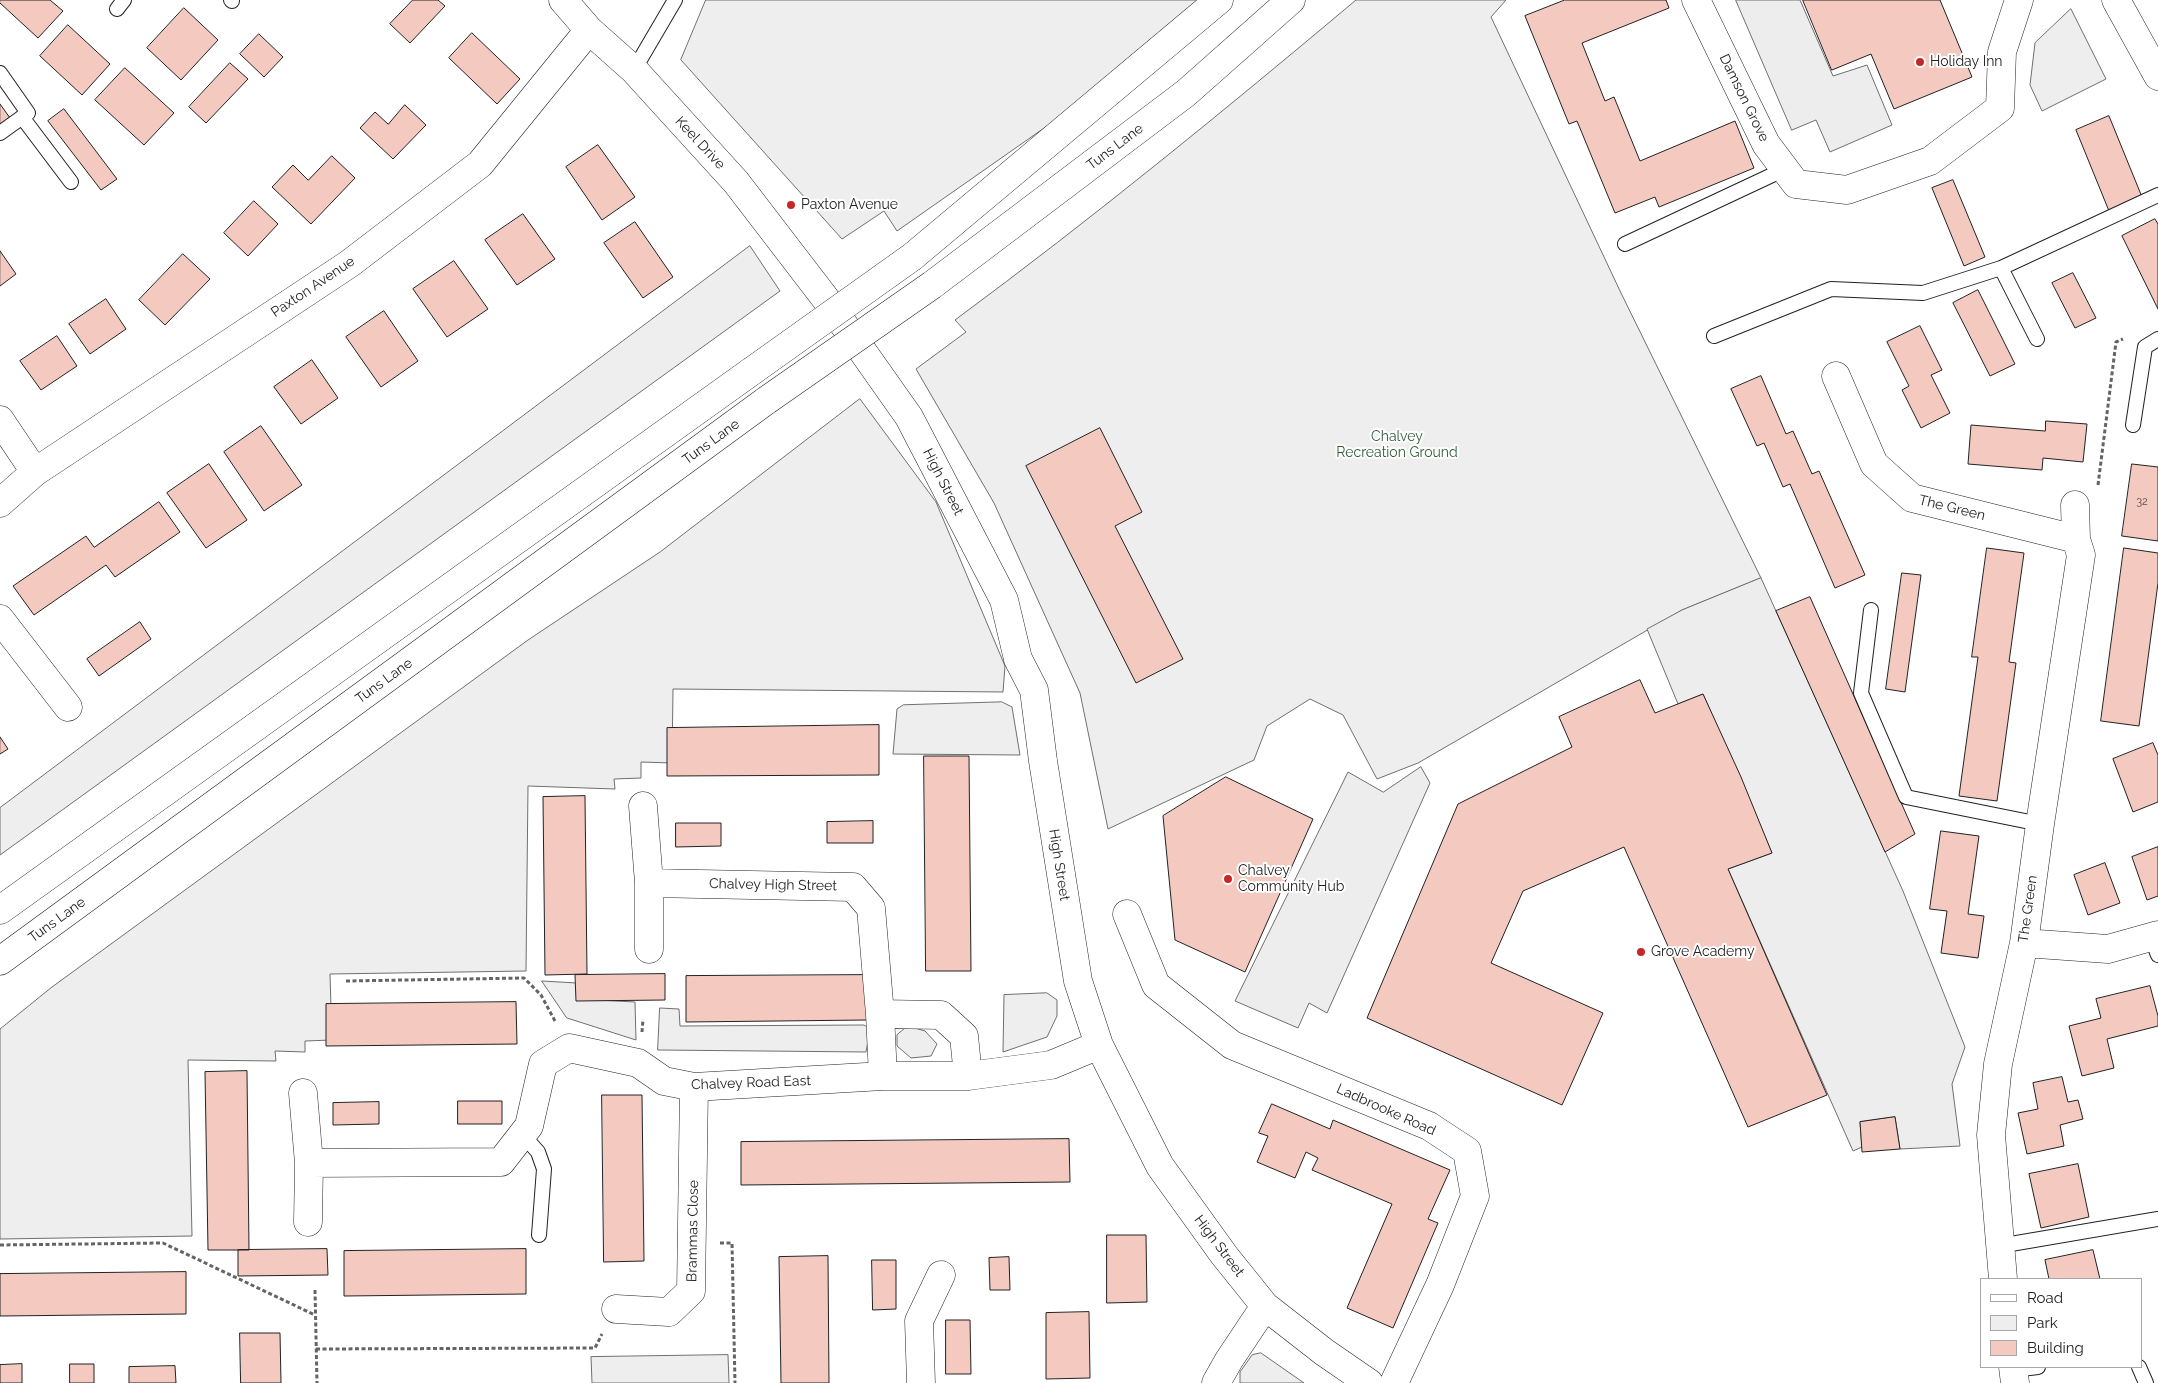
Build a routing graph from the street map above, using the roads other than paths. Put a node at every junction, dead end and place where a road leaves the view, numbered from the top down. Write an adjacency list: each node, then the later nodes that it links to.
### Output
1 (563, 0): 8 (street, Keel Drive)
2 (675, 0): 9 (lane)
3 (1220, 0): 36 (street, bridge)
4 (1291, 0): 41 (street, Tuns Lane, bridge)
5 (1696, 0): 14 (street, Damson Grove)
6 (2019, 0): 14 (street, Damson Grove)
7 (2116, 0): 11 (street)
8 (589, 30): 9 (street, Keel Drive); 26 (street, Paxton Avenue)
9 (634, 70): 19 (street, Keel Drive)
10 (0, 73): 12 (lane)
11 (2158, 76)
12 (22, 117): 13 (lane); 15 (lane)
13 (0, 133)
14 (1785, 169): 17 (lane)
15 (71, 182)
16 (2158, 195): 18 (lane)
17 (1625, 244)
18 (2001, 268): 20 (lane); 21 (lane)
19 (825, 298): 43 (street, High Street)
20 (1714, 336)
21 (2037, 339)
22 (2158, 339): 25 (lane)
23 (1836, 376): 29 (street, The Green)
24 (0, 420): 26 (street)
25 (2133, 425)
26 (35, 472): 27 (street, Paxton Avenue)
27 (0, 502)
28 (2074, 504): 29 (street, The Green)
29 (2076, 539): 34 (street, The Green)
30 (1870, 610): 34 (lane)
31 (0, 619): 32 (street)
32 (68, 707)
33 (643, 806): 35 (street)
34 (2040, 824): 39 (street, The Green)
35 (649, 883): 40 (street); 42 (street, Chalvey High Street)
36 (0, 910)
37 (1127, 914): 62 (street, Ladbrooke Road)
38 (2156, 942): 39 (street)
39 (2024, 943): 53 (street, The Green)
40 (649, 949)
41 (0, 962)
42 (880, 1014): 44 (street); 45 (street)
43 (1099, 1045): 45 (street, Chalvey Road East); 56 (street, High Street)
44 (883, 1076): 45 (street, Chalvey Road East); 46 (street, Chalvey Road East)
45 (968, 1076)
46 (694, 1087): 48 (street, Chalvey Road East); 57 (street, Brammas Close)
47 (304, 1093): 49 (street)
48 (522, 1134): 49 (street); 52 (lane)
49 (309, 1163): 51 (street)
50 (2158, 1219): 53 (lane)
51 (308, 1222)
52 (539, 1235)
53 (1999, 1246): 55 (street, The Green)
54 (941, 1275): 59 (street)
55 (2003, 1278)
56 (1265, 1306): 60 (street); 61 (street, High Street)
57 (616, 1309)
58 (2139, 1368): 63 (lane)
59 (921, 1383)
60 (1216, 1383)
61 (1368, 1383)
62 (1394, 1383)
63 (2146, 1383)

